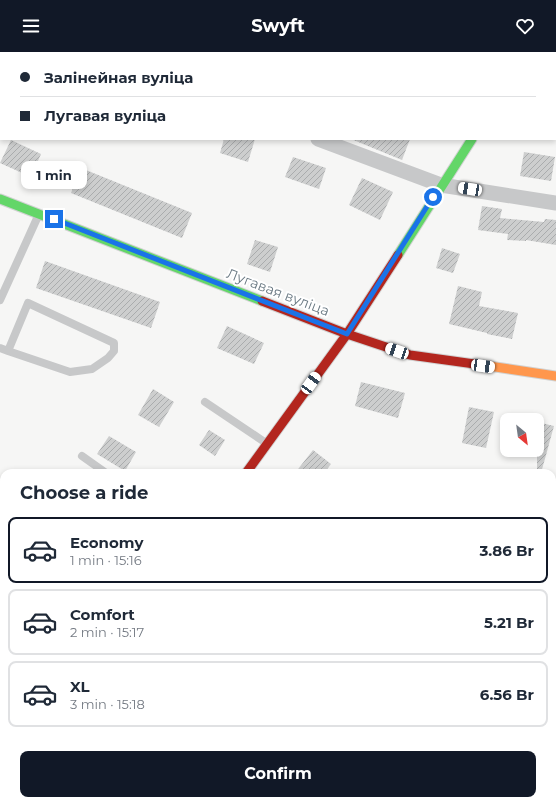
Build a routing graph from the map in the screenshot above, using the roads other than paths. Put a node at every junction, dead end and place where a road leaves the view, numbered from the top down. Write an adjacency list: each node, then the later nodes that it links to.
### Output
1 (321, 140): 3 (street)
2 (471, 140): 3 (street)
3 (441, 185): 5 (street); 8 (street)
4 (0, 199): 6 (street, Лугавая вуліца)
5 (556, 203)
6 (39, 214): 7 (lane); 8 (street, Лугавая вуліца)
7 (0, 300)
8 (347, 334): 10 (street, Лугавая вуліца); 12 (street)
9 (4, 350): 9 (lane)
10 (556, 376)
11 (205, 402): 12 (lane)
12 (267, 444): 15 (street)
13 (82, 456): 14 (lane)
14 (100, 469)
15 (249, 469)

